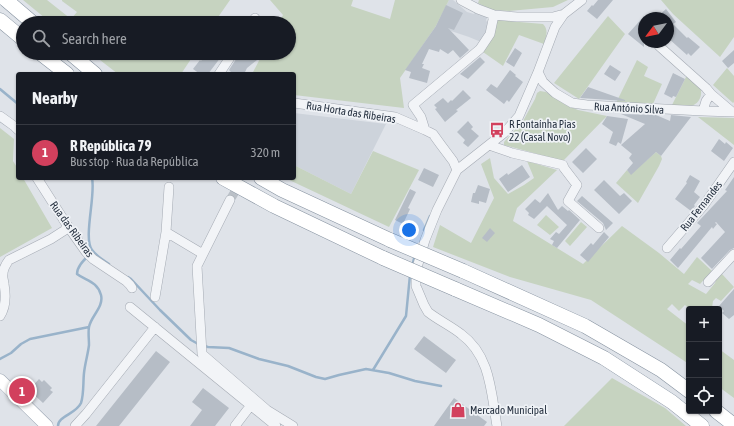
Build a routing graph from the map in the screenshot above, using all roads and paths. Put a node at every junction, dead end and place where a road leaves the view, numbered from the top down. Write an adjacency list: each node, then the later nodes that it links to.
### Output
1 (6, 0): 6 (highway)
2 (461, 0): 4 (street)
3 (582, 0): 5 (street)
4 (494, 14): 5 (street); 23 (street)
5 (564, 14): 16 (street)
6 (25, 16)
7 (0, 20): 8 (highway)
8 (16, 33)
9 (661, 48): 17 (street)
10 (49, 60): 13 (highway)
11 (78, 60): 14 (highway)
12 (228, 60): 15 (street)
13 (64, 72)
14 (93, 72)
15 (220, 72)
16 (538, 72): 19 (street, Rua António Silva); 24 (street)
17 (711, 94): 19 (street); 20 (street)
18 (296, 103): 23 (street, Rua Horta das Ribeiras)
19 (703, 111): 20 (street, Rua António Silva)
20 (733, 112)
21 (0, 116): 22 (street)
22 (16, 128)
23 (425, 130): 26 (street, Rua Horta das Ribeiras)
24 (489, 145): 26 (street); 33 (street)
25 (734, 162): 35 (street, Rua Fernandes)
26 (457, 170): 54 (street)
27 (38, 180): 32 (street, Rua das Ribeiras)
28 (227, 180): 55 (highway, bridge)
29 (264, 180): 45 (highway, bridge)
30 (169, 187): 34 (street)
31 (230, 200): 36 (street)
32 (67, 225): 39 (street, Rua das Ribeiras); 42 (street)
33 (599, 228)
34 (166, 232): 36 (street); 40 (street)
35 (667, 248)
36 (203, 254): 53 (street)
37 (734, 254): 38 (street)
38 (708, 282)
39 (132, 288)
40 (155, 297)
41 (130, 307): 43 (street)
42 (0, 316)
43 (155, 328): 46 (street); 50 (street)
44 (0, 380): 49 (main road)
45 (686, 389)
46 (250, 405): 51 (street); 52 (street)
47 (720, 414): 48 (highway)
48 (734, 425)
49 (47, 426)
50 (75, 426)
51 (235, 426)
52 (276, 426)
53 (293, 426)
54 (497, 426)
55 (702, 426)

